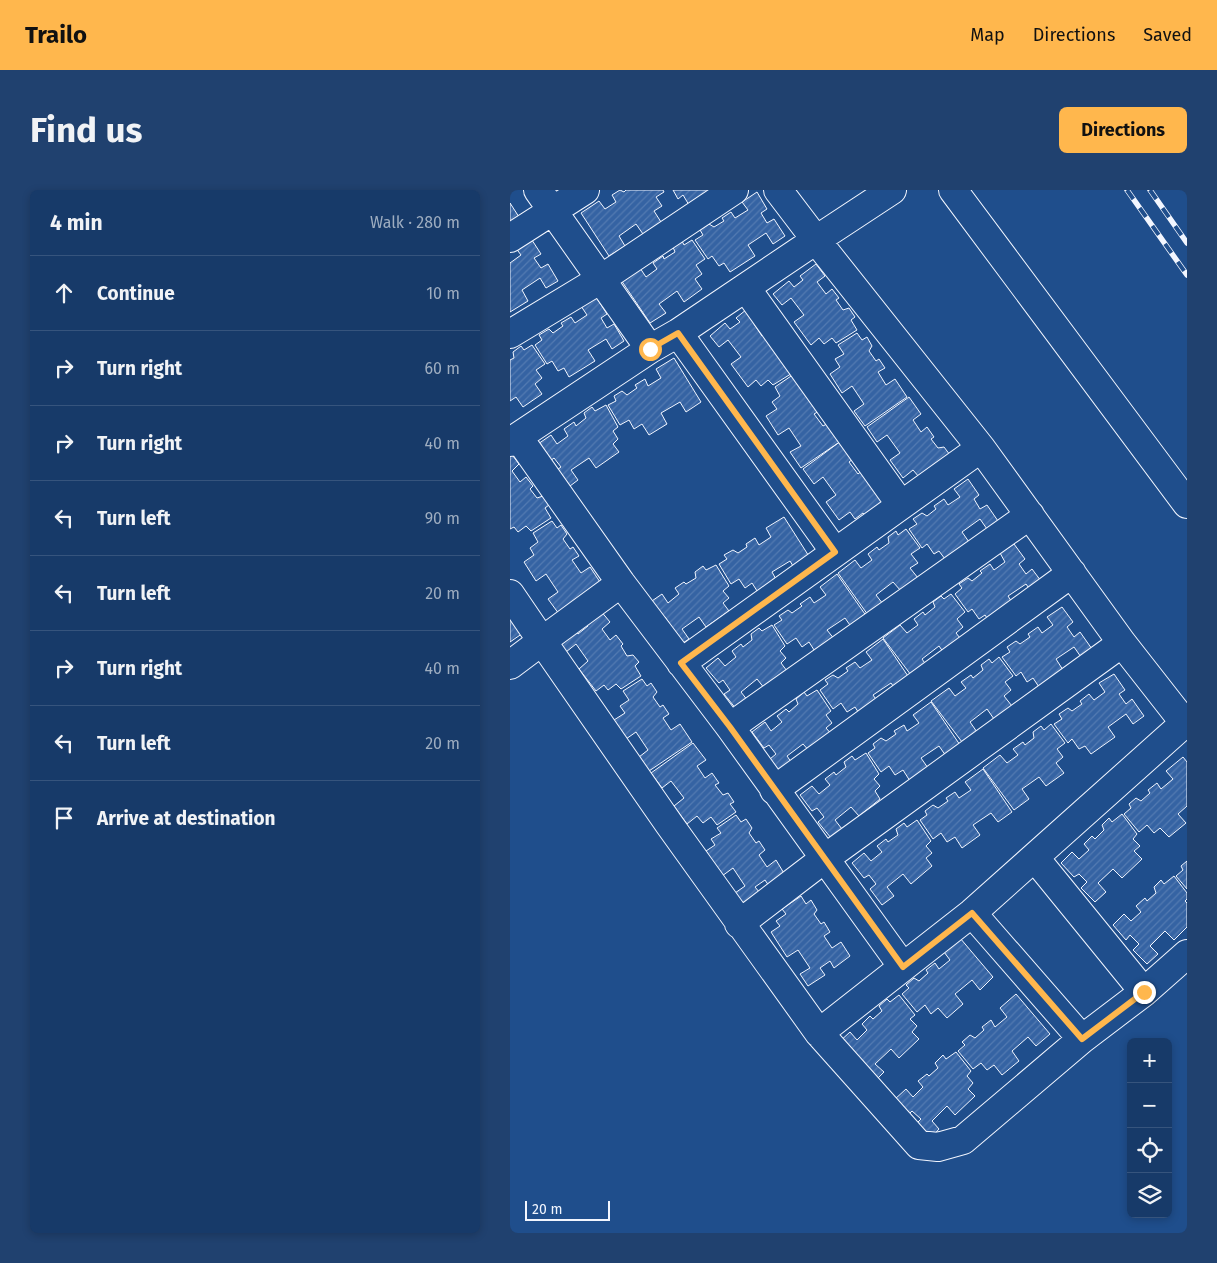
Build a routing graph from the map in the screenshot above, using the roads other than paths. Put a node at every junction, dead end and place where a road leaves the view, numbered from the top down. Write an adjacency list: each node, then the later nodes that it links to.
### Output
1 (584, 190): 6 (street)
2 (734, 190): 9 (street)
3 (778, 190): 8 (street)
4 (892, 190): 8 (street)
5 (953, 190): 16 (street)
6 (545, 201): 7 (street); 9 (street)
7 (510, 238)
8 (816, 240): 10 (street); 15 (street)
9 (601, 280): 12 (street); 13 (street)
10 (746, 288): 11 (street); 17 (street)
11 (678, 333): 13 (street); 19 (street)
12 (510, 334)
13 (650, 349): 14 (street)
14 (514, 439): 21 (street)
15 (981, 448): 17 (street); 18 (street)
16 (1187, 504)
17 (901, 505): 19 (street)
18 (1030, 515): 20 (street); 28 (street)
19 (835, 552): 25 (street)
20 (1072, 573): 24 (street); 29 (street)
21 (621, 583): 23 (street); 25 (street)
22 (510, 594): 23 (street)
23 (542, 641): 26 (street); 33 (street)
24 (1122, 643): 27 (street); 31 (street)
25 (681, 663): 28 (street)
26 (510, 665)
27 (1186, 723): 30 (street)
28 (730, 727): 29 (street)
29 (774, 790): 31 (street)
30 (1035, 858): 32 (street); 36 (street)
31 (824, 859): 33 (street); 35 (street)
32 (972, 913): 35 (street); 38 (street)
33 (739, 924): 37 (street)
34 (1187, 954): 36 (street)
35 (903, 967): 37 (street)
36 (1144, 992): 38 (street)
37 (819, 1033): 38 (street)
38 (1082, 1039)

